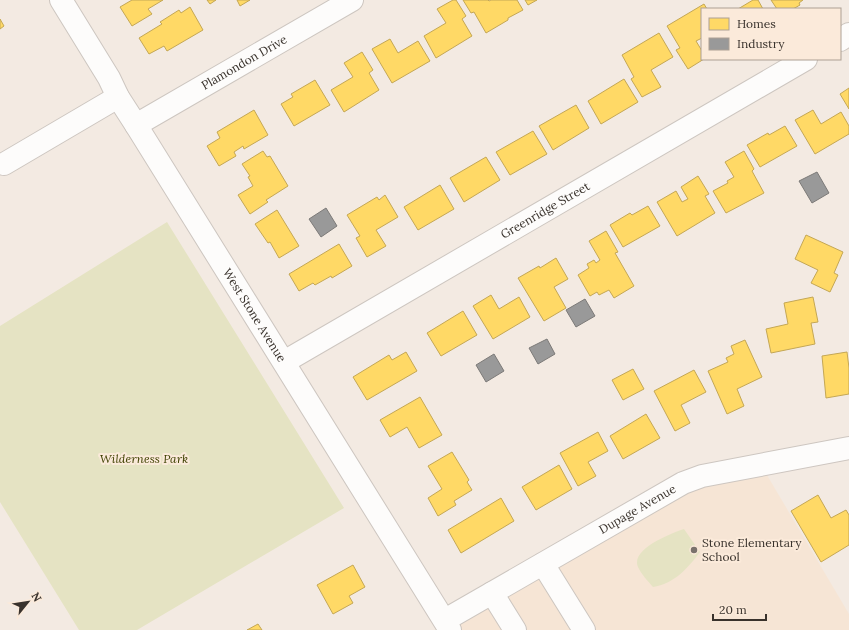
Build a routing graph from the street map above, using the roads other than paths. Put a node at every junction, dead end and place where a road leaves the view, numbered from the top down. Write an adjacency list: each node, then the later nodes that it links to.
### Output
1 (61, 0): 4 (street, West Stone Avenue)
2 (352, 0): 5 (street, Plamondon Drive)
3 (804, 60): 7 (street, Greenridge Street)
4 (118, 97): 5 (street, West Stone Avenue); 6 (street)
5 (136, 126): 7 (street, West Stone Avenue)
6 (4, 164)
7 (284, 362): 11 (street, West Stone Avenue)
8 (849, 448): 9 (street, Dupage Avenue)
9 (543, 564): 10 (street, Dupage Avenue); 13 (street)
10 (492, 593): 11 (street, Dupage Avenue); 12 (street)
11 (447, 625)
12 (515, 630)
13 (584, 630)

